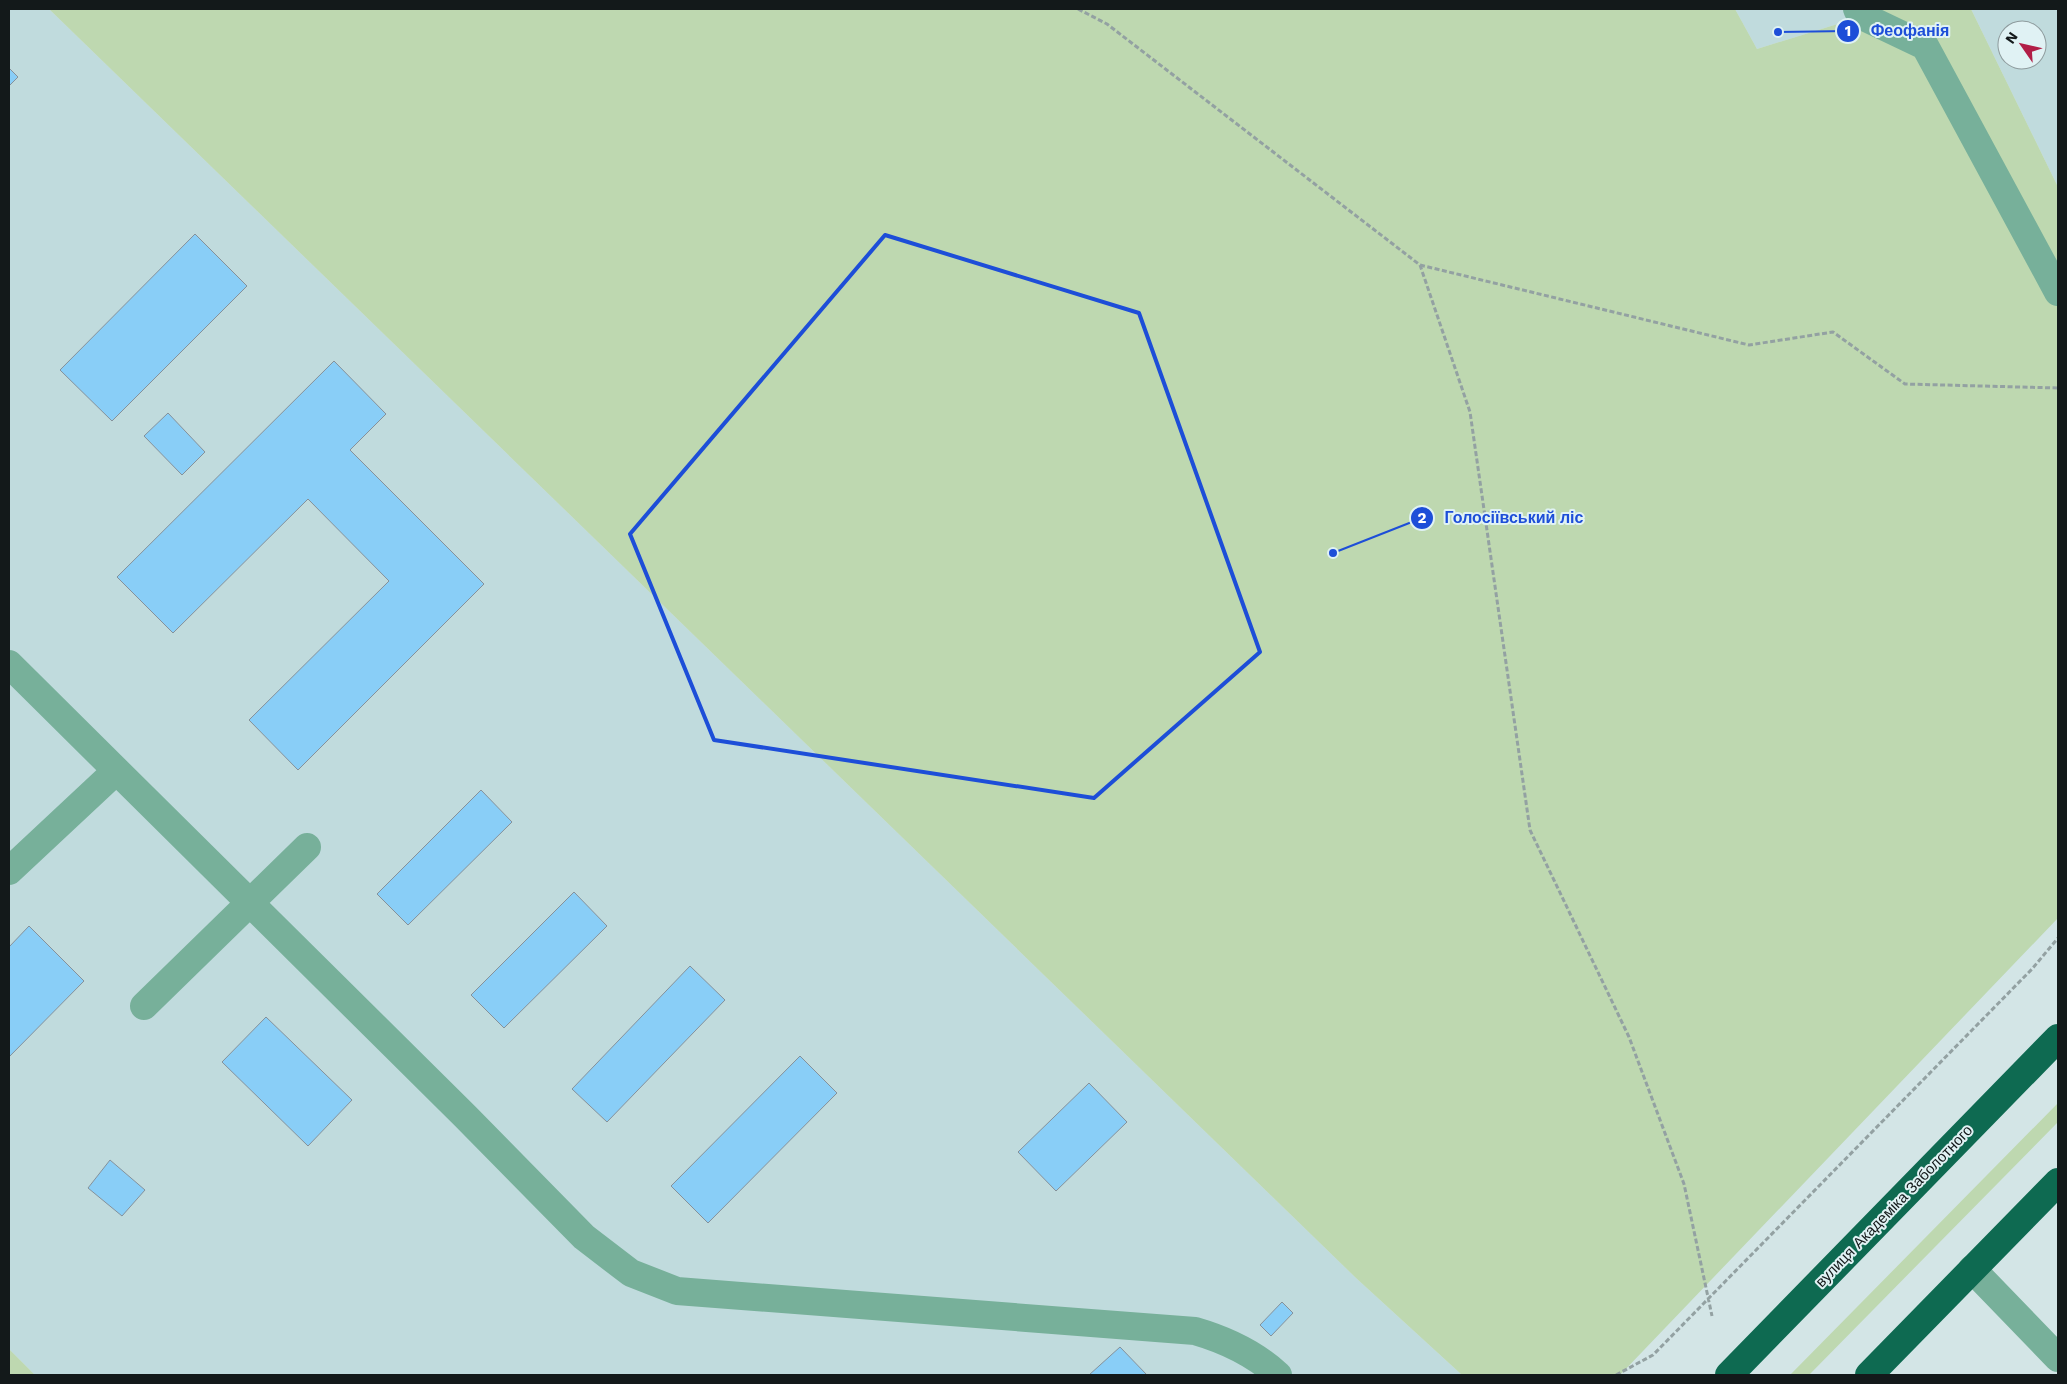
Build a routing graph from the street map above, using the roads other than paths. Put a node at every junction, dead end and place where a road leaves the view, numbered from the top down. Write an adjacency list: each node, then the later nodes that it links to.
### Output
1 (1857, 9): 2 (lane)
2 (2058, 292)
3 (9, 664): 4 (lane)
4 (116, 772): 6 (lane); 7 (lane)
5 (307, 847): 7 (lane)
6 (9, 871)
7 (249, 903): 8 (lane); 14 (lane)
8 (144, 1006)
9 (2058, 1038): 15 (highway, вулиця Академіка Заболотного)
10 (2058, 1182): 11 (highway)
11 (1972, 1269): 12 (lane); 16 (highway)
12 (2058, 1358)
13 (2058, 1362): 17 (lane)
14 (1278, 1375)
15 (1729, 1375)
16 (1870, 1375)
17 (2045, 1375)

